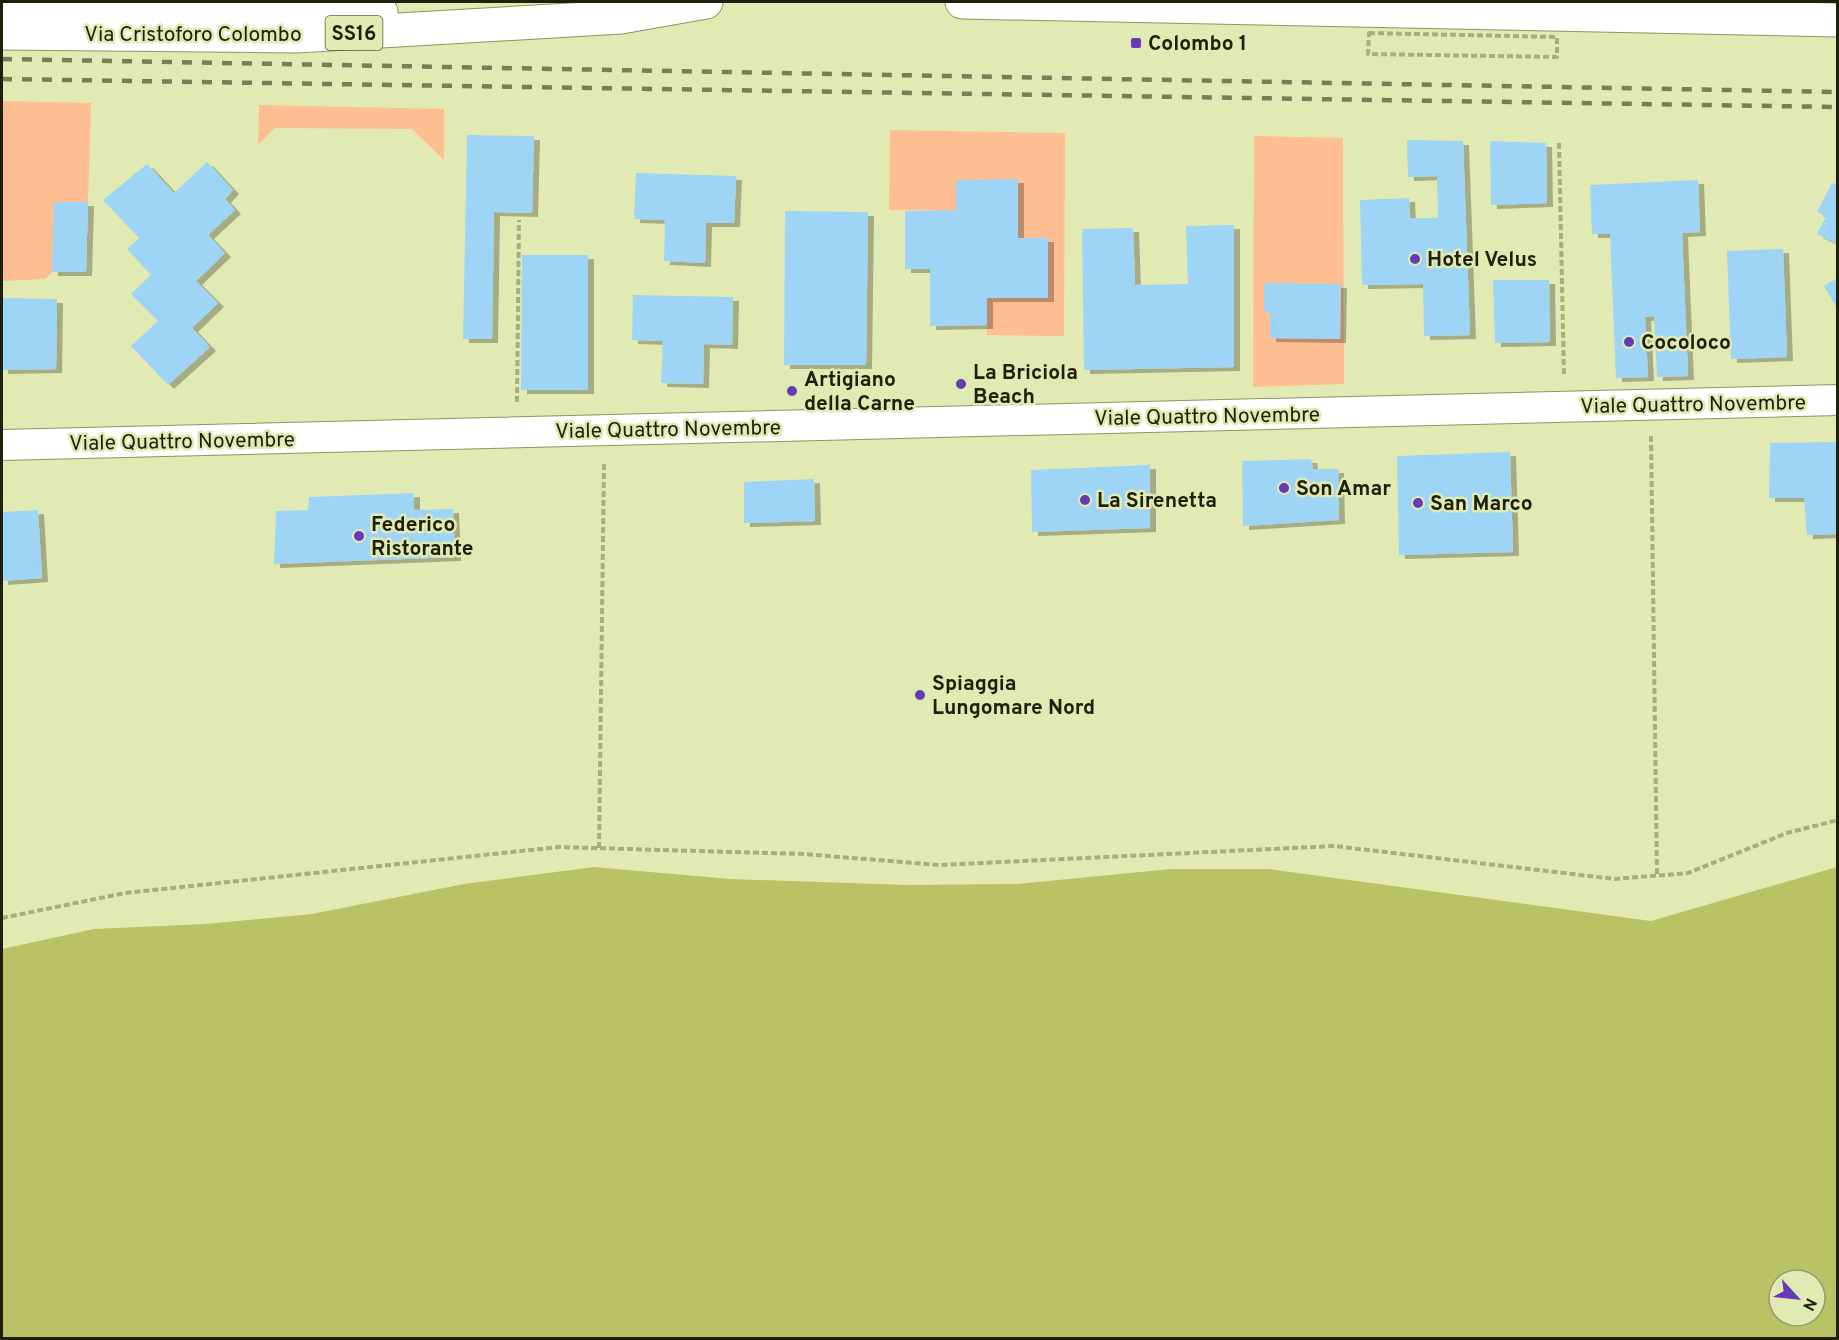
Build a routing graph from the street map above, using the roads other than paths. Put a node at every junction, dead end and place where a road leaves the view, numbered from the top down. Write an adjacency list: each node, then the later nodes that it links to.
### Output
1 (2, 2): 6 (main road)
2 (376, 2): 6 (main road)
3 (706, 2): 7 (main road, Via Cristoforo Colombo / SS16)
4 (962, 2): 5 (main road)
5 (1294, 5): 8 (main road)
6 (297, 10): 7 (main road)
7 (621, 17): 9 (main road, Via Cristoforo Colombo / SS16)
8 (1838, 20)
9 (2, 33)
10 (1838, 400): 11 (street, Viale Quattro Novembre)
11 (2, 445)

